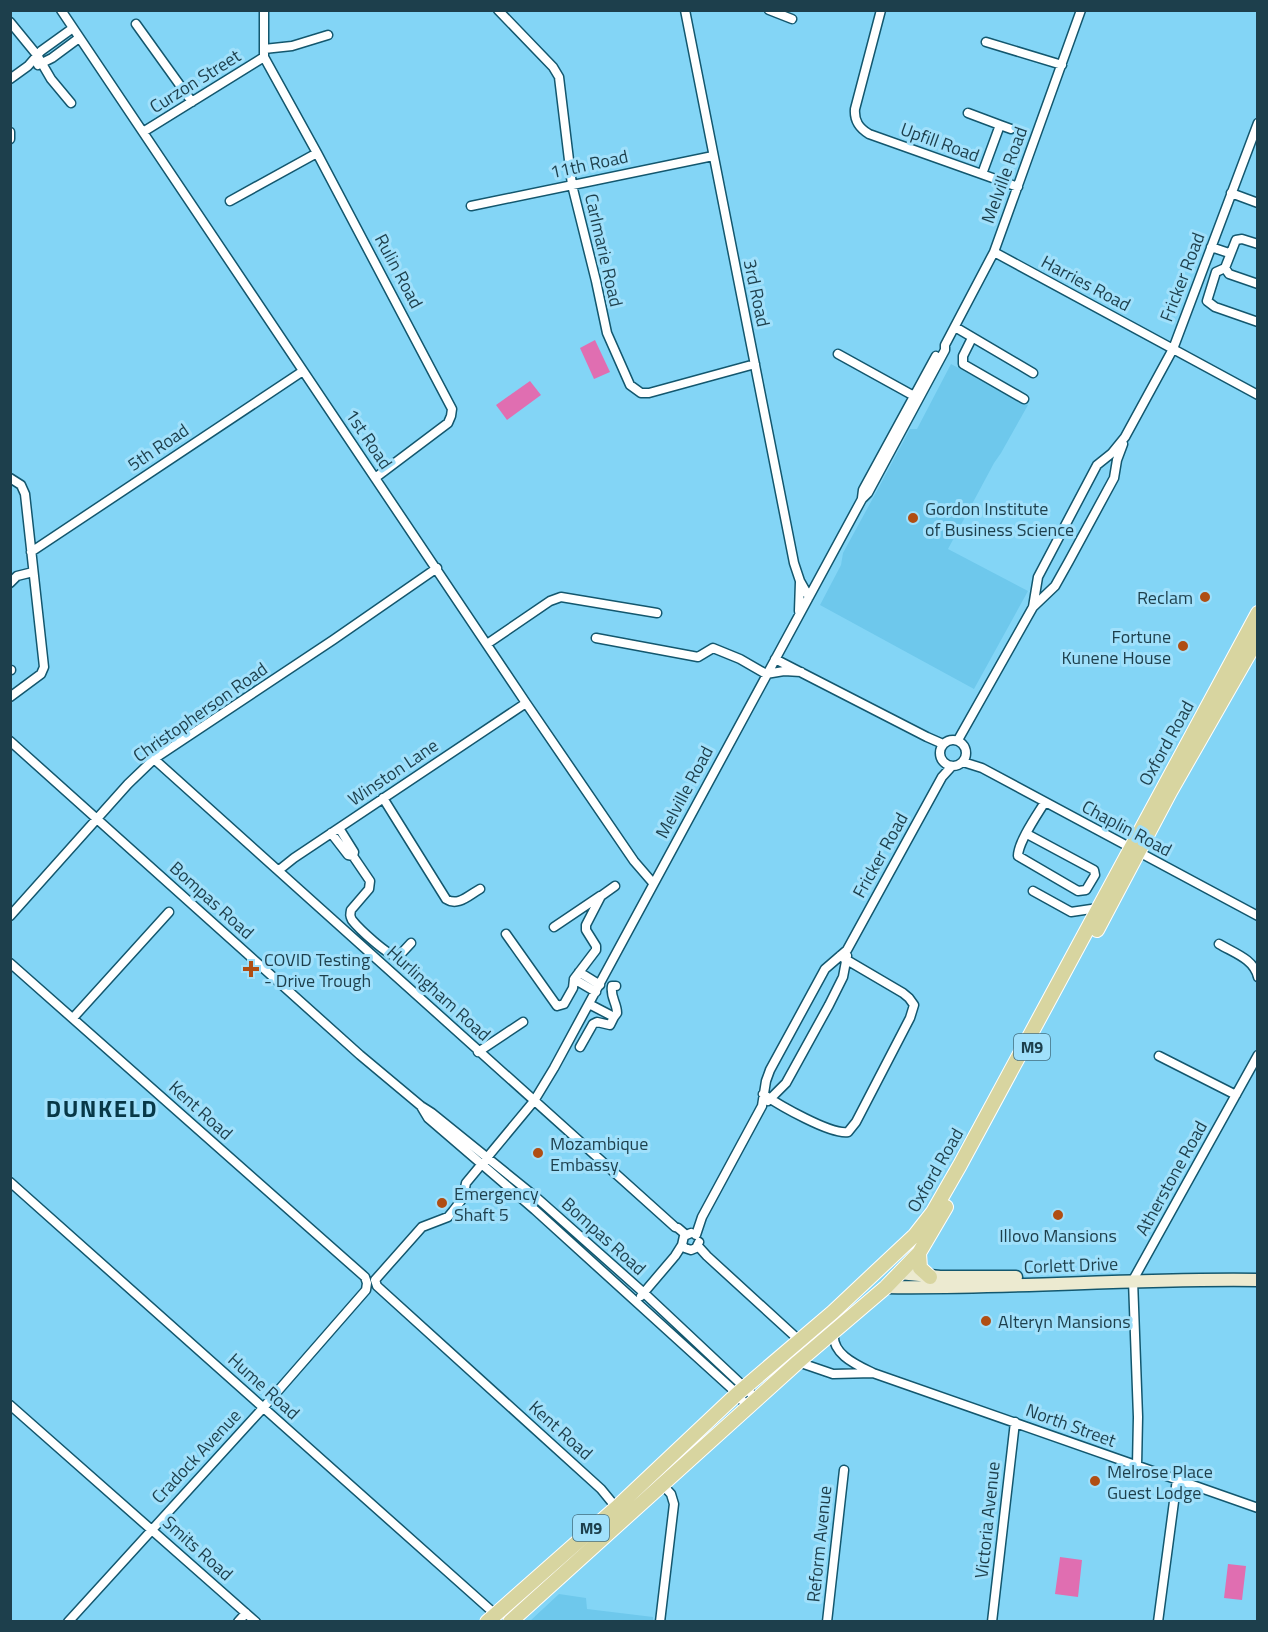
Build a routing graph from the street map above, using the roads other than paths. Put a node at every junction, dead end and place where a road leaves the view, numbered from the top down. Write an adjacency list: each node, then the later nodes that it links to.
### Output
1 (61, 10): 11 (street, 1st Road)
2 (264, 10): 15 (street)
3 (498, 10): 33 (street, Carlmarie Road)
4 (684, 10): 31 (street, 3rd Road)
5 (769, 10): 8 (street)
6 (881, 10): 32 (street, Upfill Road)
7 (1081, 10): 18 (street, Melville Road)
8 (792, 19)
9 (10, 22): 16 (street)
10 (136, 24): 21 (street)
11 (73, 28): 13 (street, 1st Road); 16 (street)
12 (328, 35): 15 (street)
13 (79, 38): 17 (street); 28 (street, 1st Road)
14 (986, 42): 18 (street)
15 (264, 53): 21 (street, Curzon Street); 30 (street, Rulin Road)
16 (37, 55): 17 (street); 19 (street)
17 (42, 64): 19 (street); 22 (street)
18 (1062, 65): 34 (street, Melville Road)
19 (28, 66): 20 (street)
20 (10, 79)
21 (192, 102): 28 (street, Curzon Street)
22 (71, 103)
23 (968, 113): 25 (street)
24 (1257, 123): 35 (street, Fricker Road)
25 (1000, 125): 26 (street); 32 (street)
26 (1011, 129)
27 (10, 132): 29 (street)
28 (143, 132): 52 (street, 1st Road)
29 (10, 139)
30 (317, 153): 36 (street); 59 (street, Rulin Road)
31 (713, 156): 33 (street, 11th Road); 51 (street, 3rd Road)
32 (982, 174): 34 (street, Upfill Road)
33 (572, 185): 38 (street, 11th Road); 51 (street, Carlmarie Road)
34 (1018, 187): 41 (street, Melville Road)
35 (1232, 193): 37 (street); 40 (street, Fricker Road)
36 (230, 201)
37 (1257, 203)
38 (471, 206)
39 (1257, 244): 42 (street)
40 (1211, 247): 42 (street); 49 (street, Fricker Road)
41 (994, 252): 46 (street, Melville Road); 49 (street, Harries Road)
42 (1230, 253): 43 (street)
43 (1224, 268): 44 (street); 45 (street)
44 (1257, 284)
45 (1257, 322)
46 (955, 327): 47 (street); 48 (street, Melville Road)
47 (972, 338): 53 (street); 56 (street)
48 (945, 345): 55 (street, Melville Road); 60 (street, Melville Road)
49 (1173, 349): 54 (street, Harries Road); 57 (street, Fricker Road)
50 (838, 354): 55 (street)
51 (755, 364): 64 (street, 3rd Road)
52 (303, 371): 59 (street, 1st Road); 61 (street, 5th Road)
53 (1033, 373)
54 (1257, 395)
55 (914, 396): 60 (street, Melville Road)
56 (1024, 399)
57 (1125, 437): 67 (street, Fricker Road); 67 (street, Fricker Road)
58 (10, 478): 61 (street)
59 (375, 478): 62 (street, 1st Road)
60 (862, 499): 66 (street, Melville Road)
61 (31, 552): 63 (street)
62 (437, 568): 73 (street, 1st Road); 83 (street, Christopherson Road)
63 (33, 572): 65 (street); 77 (street)
64 (800, 581): 66 (street, 3rd Road); 70 (street, 3rd Road)
65 (10, 583)
66 (809, 597): 70 (street, Melville Road)
67 (1033, 607): 80 (street, Fricker Road)
68 (657, 613): 73 (street)
69 (1257, 613): 91 (main road, Oxford Road / M9)
70 (799, 614): 74 (street, Melville Road)
71 (597, 638): 76 (street)
72 (1257, 638): 91 (main road, Oxford Road / M9)
73 (487, 644): 78 (street, 1st Road)
74 (775, 659): 75 (street); 76 (street, Melville Road)
75 (801, 672): 76 (street); 81 (street)
76 (766, 674): 94 (street, Melville Road)
77 (10, 697)
78 (526, 703): 85 (street, Winston Lane); 94 (street, 1st Road)
79 (10, 741): 87 (street, Bompas Road)
80 (960, 742): 81 (street); 82 (street)
81 (941, 747): 84 (street)
82 (964, 758): 84 (street); 86 (street, Chaplin Road)
83 (154, 759): 87 (street, Christopherson Road); 93 (street, Hurlingham Road)
84 (948, 765): 107 (street, Fricker Road)
85 (383, 798): 88 (street, Winston Lane); 96 (street)
86 (1045, 802): 90 (street); 91 (street, Chaplin Road)
87 (97, 819): 101 (street, Christopherson Road); 124 (street, Bompas Road)
88 (339, 828): 89 (street, Winston Lane); 92 (street)
89 (331, 833): 92 (street); 93 (street, Winston Lane)
90 (1027, 834): 90 (street)
91 (1135, 850): 99 (main road, Oxford Road / M9); 102 (street, Chaplin Road); 129 (main road, Oxford Road / M9)
92 (353, 856): 105 (street)
93 (279, 870): 118 (street, Hurlingham Road)
94 (653, 883): 112 (street, Melville Road)
95 (615, 886): 98 (street)
96 (480, 889)
97 (1033, 891): 99 (street)
98 (601, 896): 103 (street); 109 (street)
99 (1098, 908): 134 (main road, Oxford Road / M9)
100 (169, 912): 115 (street)
101 (10, 916)
102 (1257, 916)
103 (554, 927)
104 (506, 934): 109 (street)
105 (411, 943)
106 (1219, 944): 110 (street)
107 (844, 955): 122 (street, Fricker Road); 122 (street, Fricker Road); 122 (street)
108 (10, 963): 115 (street, Kent Road)
109 (577, 976): 112 (street)
110 (1257, 977)
111 (616, 986): 114 (street)
112 (598, 988): 113 (street, Melville Road)
113 (589, 1004): 114 (street); 123 (street, Melville Road)
114 (614, 1017): 117 (street)
115 (73, 1018): 136 (street, Kent Road)
116 (523, 1022): 118 (street)
117 (580, 1047)
118 (478, 1052): 123 (street, Hurlingham Road)
119 (1257, 1055): 121 (street, Atherstone Road)
120 (1159, 1056): 121 (street)
121 (1236, 1095): 133 (street, Atherstone Road)
122 (767, 1096): 128 (street, Fricker Road)
123 (534, 1101): 125 (street, Cradock Avenue); 128 (street, Hurlingham Road)
124 (421, 1106): 125 (street, Bompas Road); 126 (street, Bompas Road)
125 (488, 1156): 126 (street, Cradock Avenue); 138 (street, Bompas Road)
126 (481, 1164): 136 (street, Cradock Avenue); 139 (street, Bompas Road)
127 (10, 1182): 149 (street, Hume Road)
128 (690, 1241): 138 (street, Fricker Road); 141 (street, Hurlingham Road)
129 (919, 1253): 131 (main road, Oxford Road / M9); 132 (main road)
130 (1257, 1271): 133 (main road, Corlett Drive)
131 (899, 1273): 132 (main road, Corlett Drive); 134 (main road); 137 (main road, Oxford Road / M9)
132 (930, 1276): 133 (main road, Corlett Drive)
133 (1136, 1276): 135 (main road, Corlett Drive); 137 (main road, Corlett Drive); 152 (street)
134 (871, 1277): 141 (main road, Oxford Road / M9)
135 (1257, 1280)
136 (371, 1283): 149 (street, Cradock Avenue); 161 (street, Kent Road)
137 (886, 1287): 140 (main road, Oxford Road / M9)
138 (644, 1293): 139 (street, Fricker Road); 146 (street, Bompas Road)
139 (635, 1301): 146 (street, Bompas Road)
140 (834, 1333): 142 (street); 143 (main road, Oxford Road / M9)
141 (800, 1341): 146 (main road, Oxford Road / M9)
142 (845, 1356): 144 (street, North Street); 145 (street)
143 (798, 1362): 145 (street, North Street); 147 (main road, Oxford Road / M9)
144 (873, 1373): 145 (street, North Street); 150 (street, North Street)
145 (840, 1374)
146 (741, 1390): 147 (street, Bompas Road); 151 (main road, Oxford Road / M9)
147 (753, 1404): 153 (main road, Oxford Road / M9)
148 (10, 1405): 162 (street, Smits Road)
149 (263, 1408): 162 (street, Cradock Avenue); 166 (street, Hume Road)
150 (1015, 1422): 152 (street, North Street); 173 (street, Victoria Avenue)
151 (669, 1459): 153 (main road); 155 (main road, Oxford Road / M9)
152 (1137, 1466): 156 (street, North Street)
153 (679, 1470): 157 (main road, Oxford Road / M9)
154 (844, 1470): 172 (street, Reform Avenue)
155 (653, 1474): 157 (street); 158 (main road, Oxford Road / M9)
156 (1177, 1479): 160 (street, North Street); 174 (street)
157 (664, 1485): 159 (main road, Oxford Road / M9); 171 (street)
158 (631, 1494): 159 (main road); 161 (main road, Oxford Road / M9)
159 (641, 1504): 161 (main road, Oxford Road / M9)
160 (1257, 1508)
161 (621, 1513): 163 (main road, Oxford Road / M9); 164 (main road, Oxford Road / M9)
162 (151, 1529): 165 (street, Smits Road); 168 (street, Cradock Avenue)
163 (550, 1566): 164 (main road); 166 (main road, Oxford Road / M9)
164 (561, 1577): 167 (main road, Oxford Road / M9)
165 (246, 1613): 169 (street); 170 (street, Smits Road)
166 (492, 1617): 167 (main road)
167 (512, 1620)
168 (68, 1622)
169 (238, 1622)
170 (256, 1622)
171 (660, 1622)
172 (827, 1622)
173 (992, 1622)
174 (1158, 1622)

